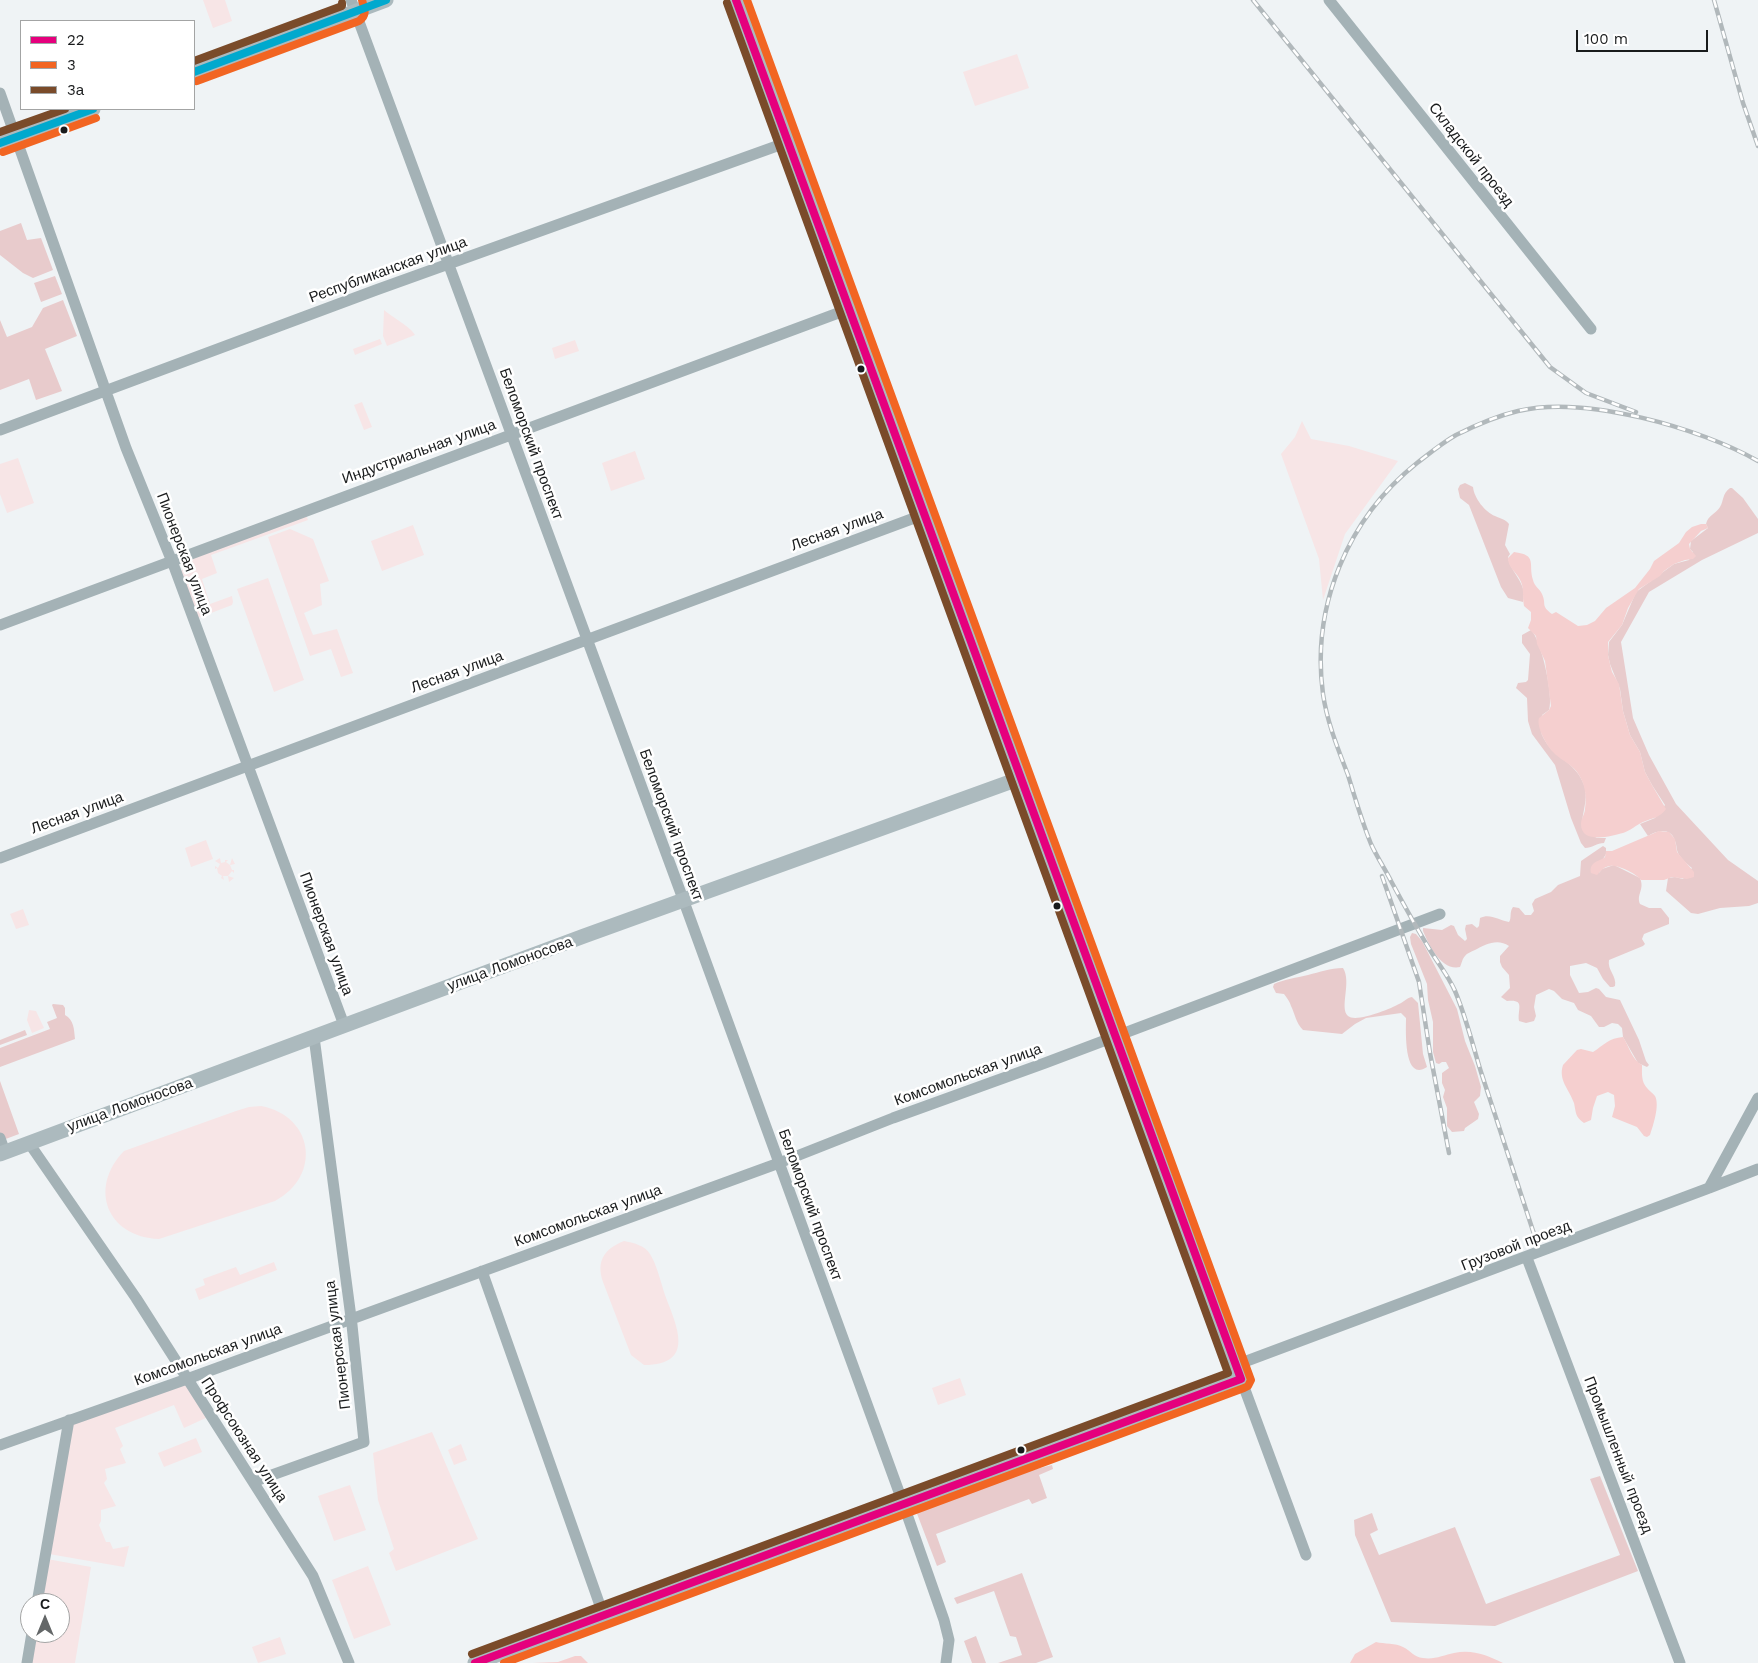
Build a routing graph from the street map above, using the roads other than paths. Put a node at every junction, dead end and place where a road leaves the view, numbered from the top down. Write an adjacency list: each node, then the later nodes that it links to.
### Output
1 (386, 0): 4 (main road)
2 (736, 0): 9 (main road)
3 (1329, 0): 13 (street, Складской проезд)
4 (353, 6): 5 (main road); 11 (street, Беломорский проспект)
5 (195, 72)
6 (0, 93): 8 (street, Пионерская улица)
7 (91, 110): 8 (main road)
8 (17, 137): 10 (main road); 14 (street, Пионерская улица)
9 (788, 142): 11 (street, Республиканская улица); 12 (main road)
10 (0, 143)
11 (449, 264): 14 (street, Республиканская улица); 16 (street, Беломорский проспект)
12 (849, 308): 16 (street, Индустриальная улица); 17 (main road)
13 (1591, 329)
14 (106, 390): 15 (street, Республиканская улица); 18 (street, Пионерская улица)
15 (0, 430)
16 (512, 434): 18 (street, Индустриальная улица); 20 (street, Беломорский проспект)
17 (925, 514): 20 (street, Лесная улица); 22 (main road)
18 (172, 560): 19 (street, Индустриальная улица); 21 (street, Пионерская улица)
19 (0, 625)
20 (587, 639): 21 (street, Лесная улица); 24 (street, Беломорский проспект)
21 (248, 765): 23 (street, Лесная улица); 26 (street, Пионерская улица)
22 (1022, 778): 24 (main road, улица Ломоносова); 27 (main road)
23 (0, 858)
24 (684, 900): 26 (main road, улица Ломоносова); 32 (street, Беломорский проспект)
25 (1440, 914): 27 (street, Комсомольская улица)
26 (344, 1025): 28 (main road, улица Ломоносова)
27 (1116, 1036): 32 (street, Комсомольская улица); 38 (main road)
28 (314, 1037): 30 (main road, улица Ломоносова); 37 (street, Пионерская улица)
29 (1758, 1098): 34 (street)
30 (29, 1143): 31 (main road, улица Ломоносова); 39 (street, Профсоюзная улица)
31 (2, 1148)
32 (779, 1163): 36 (street, Комсомольская улица); 43 (street, Беломорский проспект)
33 (1758, 1169): 34 (street, Грузовой проезд)
34 (1709, 1188): 35 (street, Грузовой проезд)
35 (1527, 1258): 38 (street, Грузовой проезд); 52 (street, Промышленный проезд)
36 (482, 1271): 37 (street, Комсомольская улица); 46 (street)
37 (350, 1318): 39 (street, Комсомольская улица); 42 (street, Пионерская улица)
38 (1239, 1372): 43 (main road); 44 (street)
39 (187, 1379): 40 (street, Комсомольская улица); 49 (street, Профсоюзная улица)
40 (69, 1420): 41 (street, Комсомольская улица); 45 (street)
41 (0, 1445)
42 (258, 1480)
43 (903, 1503): 46 (main road); 51 (street, Беломорский проспект)
44 (1306, 1555)
45 (39, 1593)
46 (603, 1614): 50 (main road)
47 (31, 1643): 48 (street)
48 (28, 1663)
49 (350, 1663)
50 (475, 1663)
51 (946, 1663)
52 (1680, 1663)

